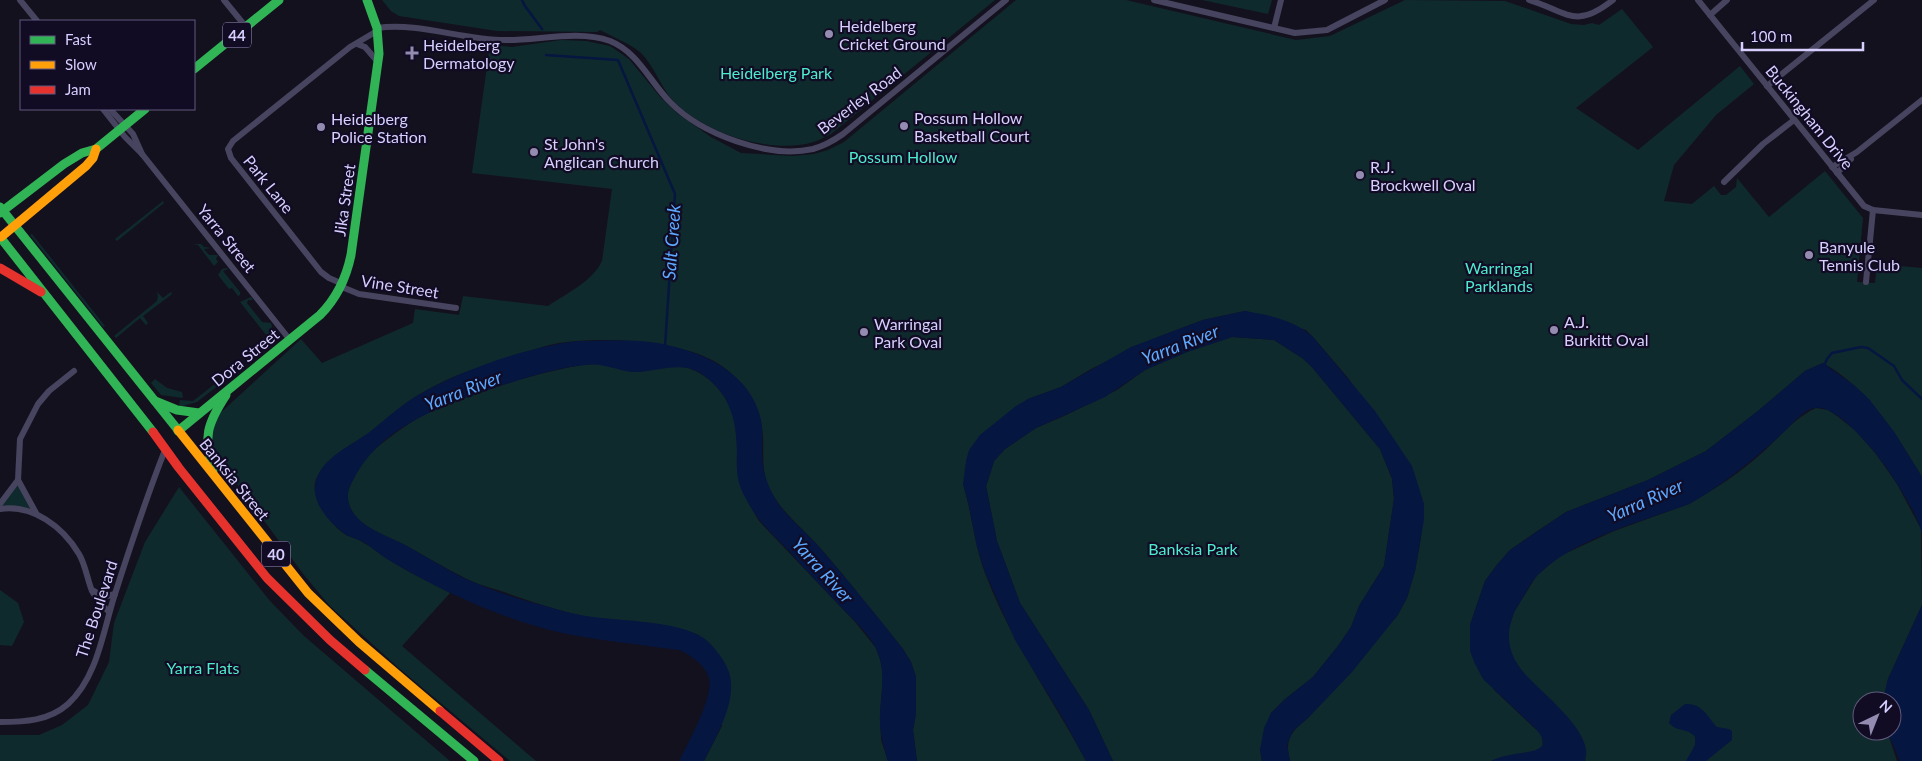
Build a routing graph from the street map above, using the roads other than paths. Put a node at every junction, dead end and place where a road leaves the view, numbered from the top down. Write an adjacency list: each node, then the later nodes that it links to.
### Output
1 (20, 0): 15 (street)
2 (224, 0): 16 (street)
3 (279, 0): 16 (main road, 44)
4 (367, 0): 18 (main road, Jika Street)
5 (1006, 0): 18 (street, Beverley Road)
6 (1154, 0): 17 (street)
7 (1281, 0): 17 (street)
8 (1385, 0): 17 (street)
9 (1529, 0): 10 (street)
10 (1613, 0)
11 (1698, 0): 14 (street, Buckingham Drive)
12 (1727, 0): 14 (street)
13 (1874, 0): 22 (street)
14 (1710, 15): 22 (street, Buckingham Drive)
15 (36, 20)
16 (246, 27): 21 (main road, 44)
17 (1274, 28)
18 (377, 30): 19 (street, Park Lane); 20 (main road, Jika Street)
19 (353, 45): 20 (street); 41 (street, Park Lane)
20 (378, 62): 41 (main road, Jika Street)
21 (195, 69)
22 (1767, 86): 27 (street, Buckingham Drive)
23 (1922, 100): 30 (street)
24 (104, 110): 28 (street, Yarra Street)
25 (111, 110): 28 (street, Yarra Street)
26 (144, 110): 28 (main road)
27 (1794, 120): 31 (street, Buckingham Drive); 33 (street)
28 (122, 128): 29 (main road); 44 (street, Yarra Street)
29 (96, 149): 34 (main road); 37 (main road)
30 (1857, 152): 31 (street); 32 (street)
31 (1832, 167): 32 (street, Buckingham Drive)
32 (1838, 173): 35 (street, Buckingham Drive)
33 (1724, 182)
34 (1, 210): 37 (main road, Banksia Street / 40)
35 (1873, 210): 36 (street); 40 (street)
36 (1922, 215)
37 (15, 226): 38 (main road); 47 (main road, Banksia Street / 40)
38 (0, 237): 42 (main road, 40)
39 (0, 268): 42 (main road)
40 (1866, 282)
41 (342, 286): 43 (street, Vine Street); 44 (main road, Dora Street)
42 (46, 295): 50 (main road, 40)
43 (456, 308)
44 (290, 340): 46 (main road, Dora Street)
45 (74, 371): 52 (street)
46 (233, 385): 48 (main road, Dora Street); 51 (main road)
47 (153, 400): 48 (main road); 49 (main road, Banksia Street / 40)
48 (199, 413): 49 (main road, Dora Street)
49 (178, 431): 50 (main road, Dora Street); 51 (main road, Banksia Street / 40)
50 (165, 450): 57 (street, The Boulevard); 60 (main road, 40)
51 (216, 479): 61 (main road, Banksia Street / 40)
52 (18, 480): 53 (street); 55 (street)
53 (0, 504)
54 (0, 509): 55 (street)
55 (36, 513): 56 (street)
56 (92, 591): 57 (street); 58 (street)
57 (115, 594): 58 (street, The Boulevard)
58 (109, 612): 59 (street, The Boulevard)
59 (0, 722)
60 (474, 761)
61 (499, 761)

